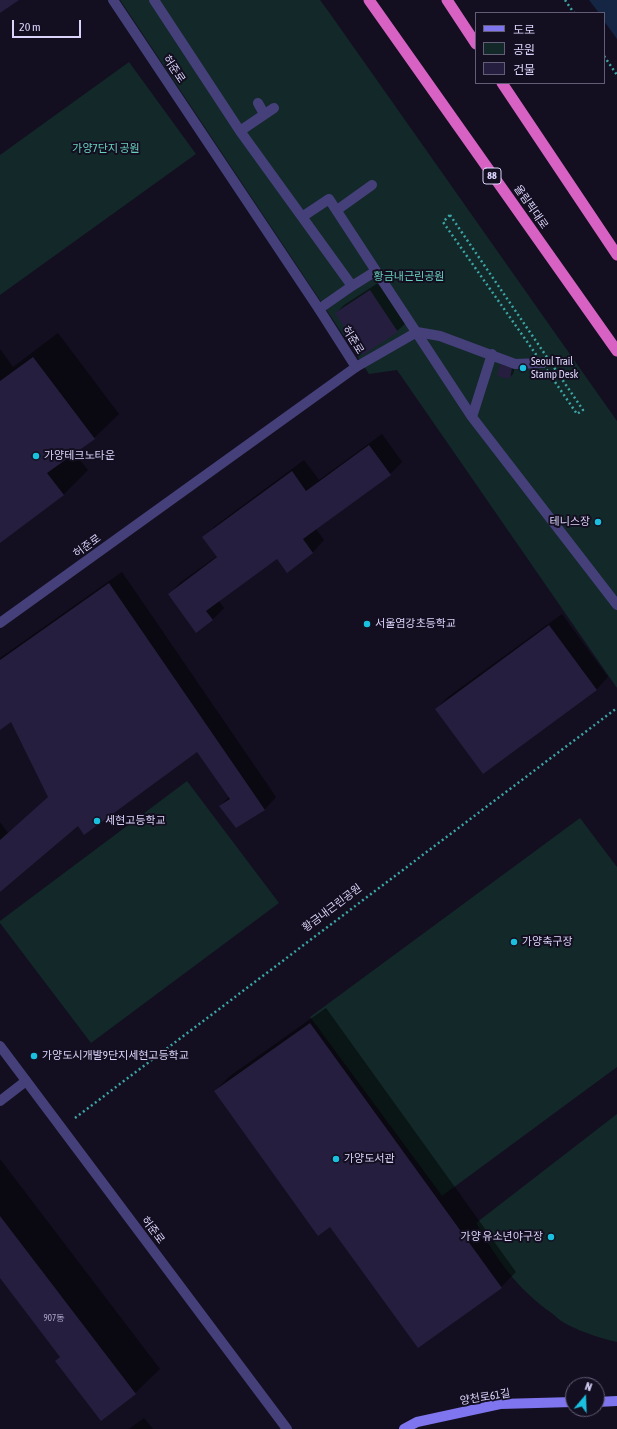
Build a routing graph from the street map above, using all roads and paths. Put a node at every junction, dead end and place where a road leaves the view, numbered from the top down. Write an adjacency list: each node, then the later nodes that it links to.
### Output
1 (113, 0): 21 (street, 허준로)
2 (154, 0): 14 (street)
3 (369, 0): 23 (highway, 올림픽대로 / 88)
4 (447, 0): 7 (highway)
5 (565, 0): 6 (path)
6 (573, 12)
7 (475, 42)
8 (605, 57): 9 (path)
9 (617, 75)
10 (503, 84): 18 (highway)
11 (258, 103): 13 (street)
12 (274, 108): 13 (street)
13 (264, 114): 14 (street)
14 (240, 130): 17 (street)
15 (372, 185): 16 (street)
16 (337, 210): 17 (street); 19 (street)
17 (302, 217): 20 (street)
18 (617, 255)
19 (376, 271): 20 (street); 22 (street)
20 (352, 286): 21 (street)
21 (319, 309): 26 (street, 허준로)
22 (417, 332): 24 (street); 26 (street); 27 (street)
23 (617, 351)
24 (492, 354): 25 (street); 27 (street)
25 (545, 360): 25 (path); 25 (path)
26 (356, 368): 29 (street, 허준로)
27 (472, 417): 28 (street)
28 (617, 605)
29 (0, 623)
30 (617, 708): 34 (path, 황금내근린공원)
31 (0, 1046): 32 (street, 허준로)
32 (26, 1081): 33 (street); 34 (street, 허준로)
33 (0, 1101)
34 (61, 1128): 38 (street, 허준로)
35 (617, 1401): 37 (main road)
36 (565, 1402): 39 (main road, 양천로61길)
37 (605, 1402)
38 (287, 1429)
39 (404, 1429)

